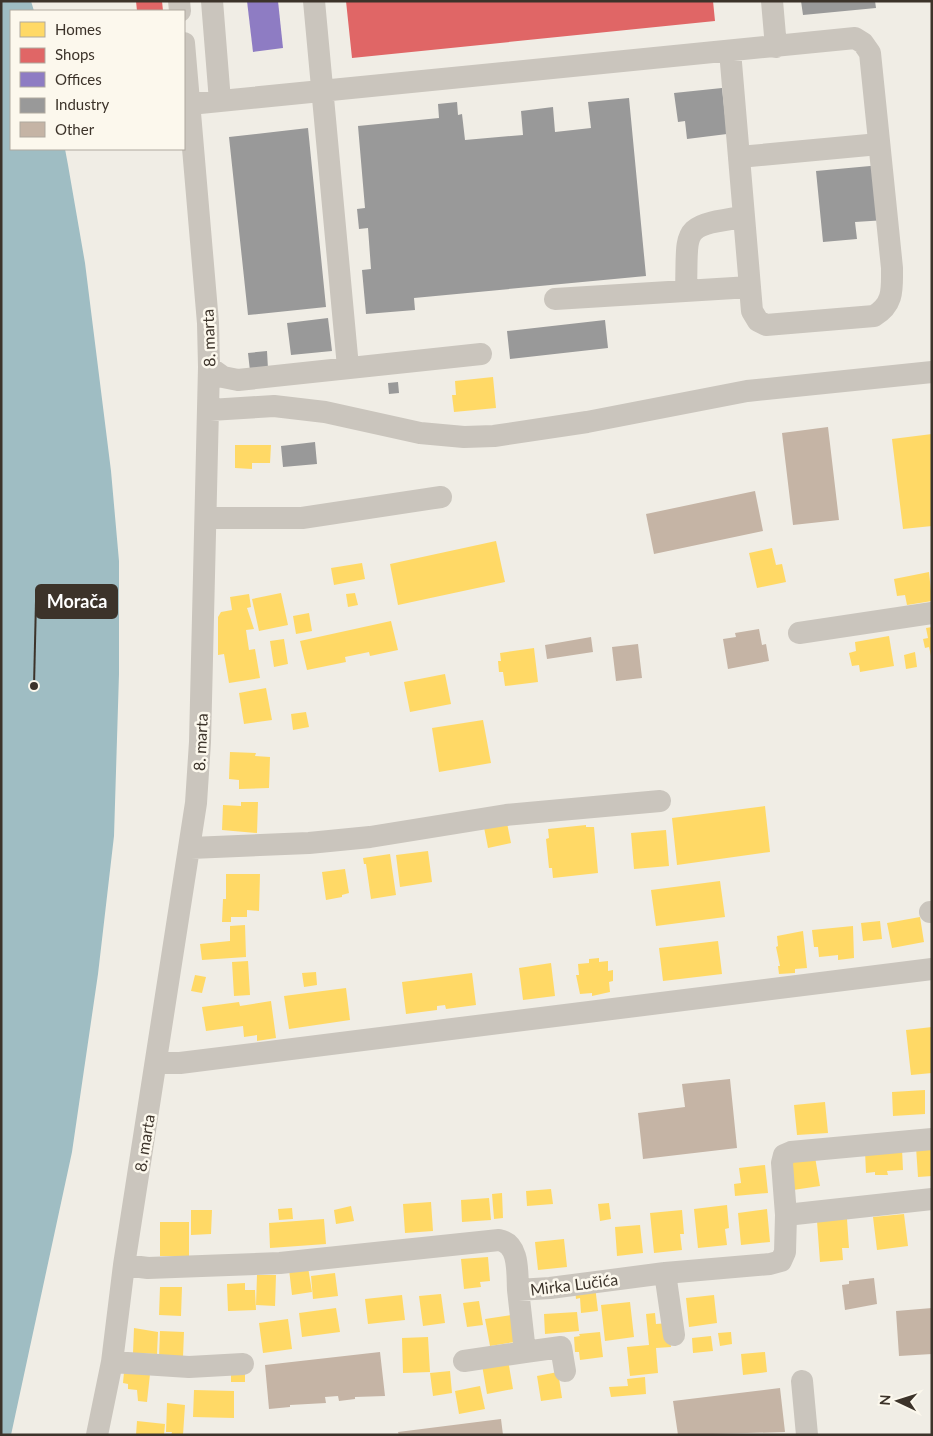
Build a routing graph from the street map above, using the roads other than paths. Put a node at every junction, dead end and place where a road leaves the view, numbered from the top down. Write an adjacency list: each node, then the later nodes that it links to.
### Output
1 (212, 1): 8 (street)
2 (314, 1): 7 (street)
3 (772, 1): 4 (street)
4 (776, 47): 5 (street); 10 (street)
5 (730, 51): 7 (street); 11 (street)
6 (185, 53): 9 (street, 8. marta)
7 (322, 90): 8 (street); 18 (street)
8 (220, 101): 9 (street)
9 (190, 104): 17 (street, 8. marta)
10 (880, 144): 11 (street); 13 (street)
11 (739, 157): 12 (street)
12 (744, 217): 13 (street); 14 (street)
13 (750, 286): 14 (street)
14 (686, 290): 15 (street)
15 (555, 299)
16 (481, 354): 18 (street)
17 (209, 367): 18 (street); 20 (street, 8. marta)
18 (348, 367)
19 (932, 372): 20 (street)
20 (210, 410): 22 (street, 8. marta)
21 (441, 497): 22 (street)
22 (206, 518): 26 (street, 8. marta)
23 (932, 613): 24 (street)
24 (799, 634)
25 (660, 801): 26 (street)
26 (191, 848): 28 (street, 8. marta)
27 (932, 969): 28 (street)
28 (157, 1063): 32 (street, 8. marta)
29 (932, 1139): 31 (street)
30 (932, 1199): 31 (street)
31 (786, 1215): 33 (street, Mirka Lučića)
32 (124, 1266): 34 (street, Mirka Lučića); 38 (street, 8. marta)
33 (665, 1273): 34 (street, Mirka Lučića); 35 (street)
34 (518, 1290): 36 (street)
35 (674, 1335)
36 (525, 1352): 37 (street); 40 (street)
37 (464, 1361)
38 (112, 1362): 39 (street); 42 (street, 8. marta)
39 (243, 1364)
40 (564, 1371)
41 (802, 1381): 43 (street)
42 (97, 1435)
43 (807, 1435)

